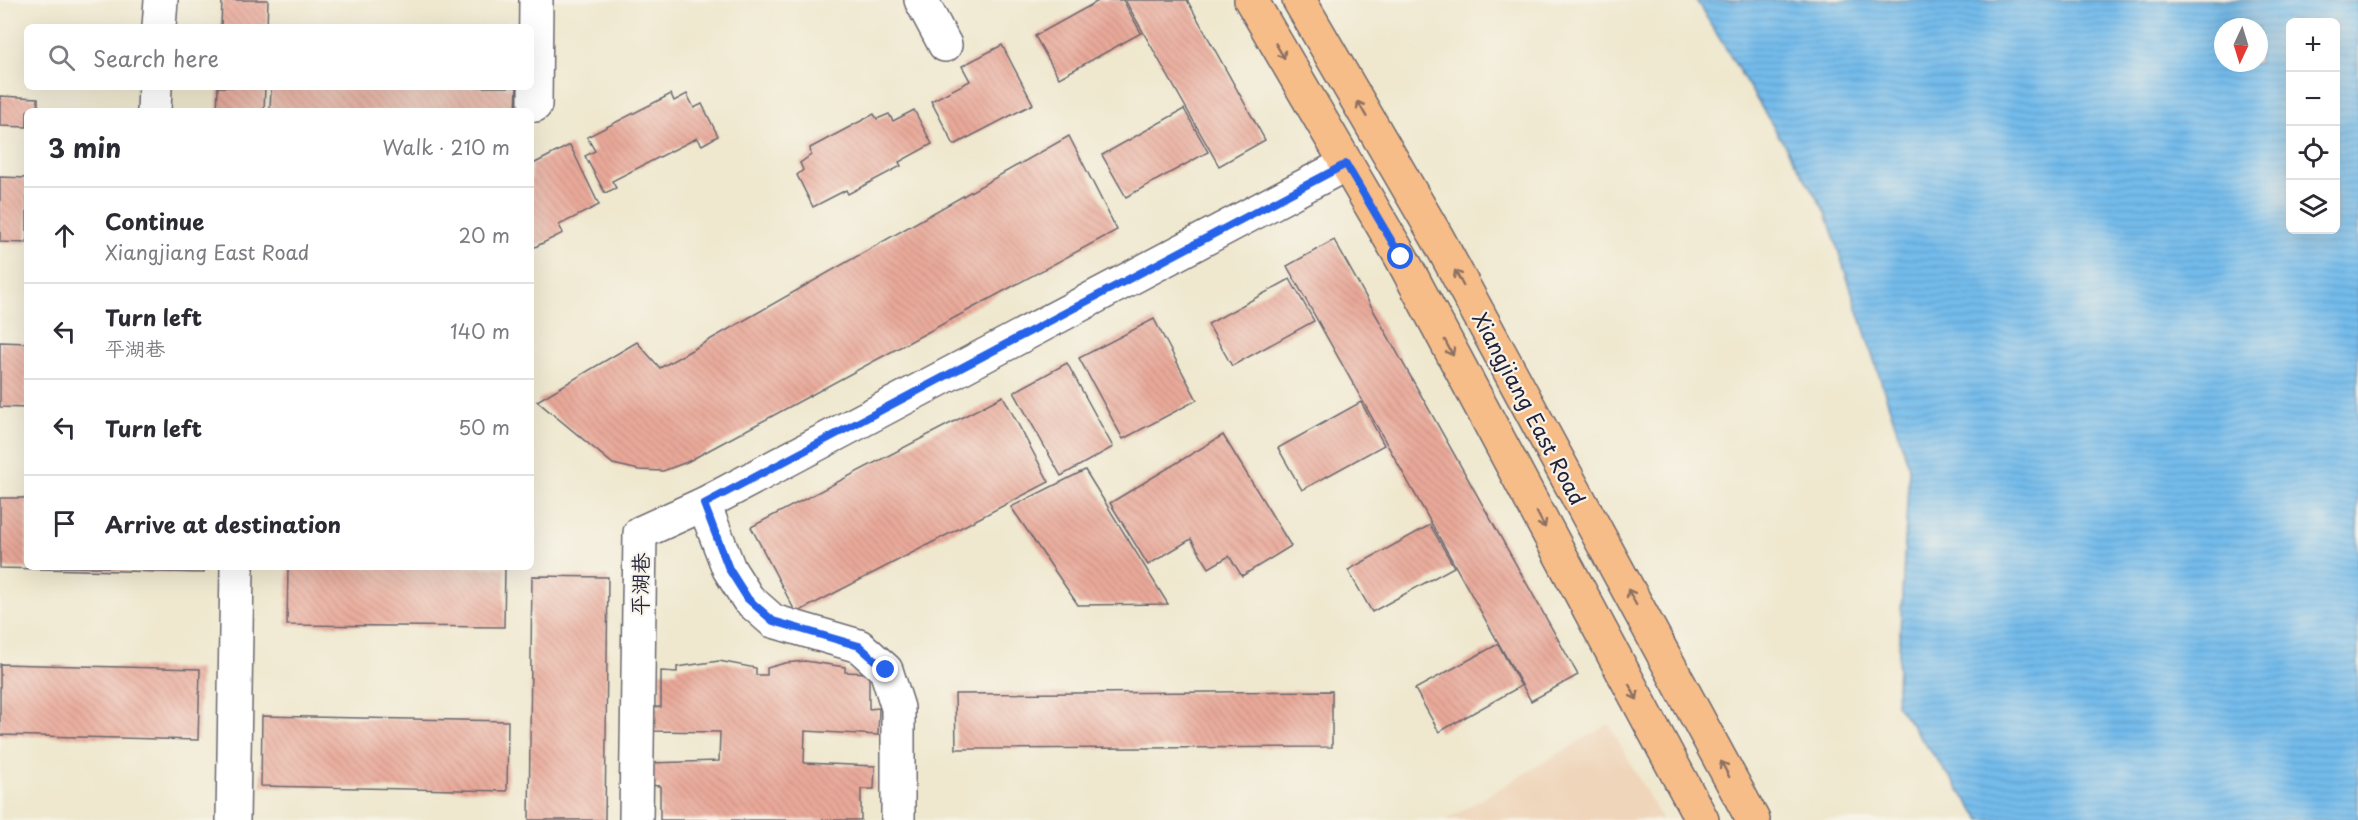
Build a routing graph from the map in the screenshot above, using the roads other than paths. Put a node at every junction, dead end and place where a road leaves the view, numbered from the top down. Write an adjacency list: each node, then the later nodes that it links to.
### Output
1 (161, 0): 6 (street)
2 (536, 0): 9 (street)
3 (921, 0): 7 (street)
4 (1251, 0): 11 (main road, Xiangjiang East Road, one-way to 11)
5 (1299, 0): 18 (main road, Xiangjiang East Road, one-way to 5)
6 (159, 24)
7 (945, 45)
8 (155, 90): 10 (street)
9 (535, 105)
10 (154, 108)
11 (1346, 164): 12 (street, 平湖巷); 17 (main road, Xiangjiang East Road, one-way to 17)
12 (704, 504): 15 (street, 平湖巷); 16 (street)
13 (237, 570): 14 (street)
14 (233, 820)
15 (636, 820)
16 (898, 820)
17 (1702, 820)
18 (1753, 820)

